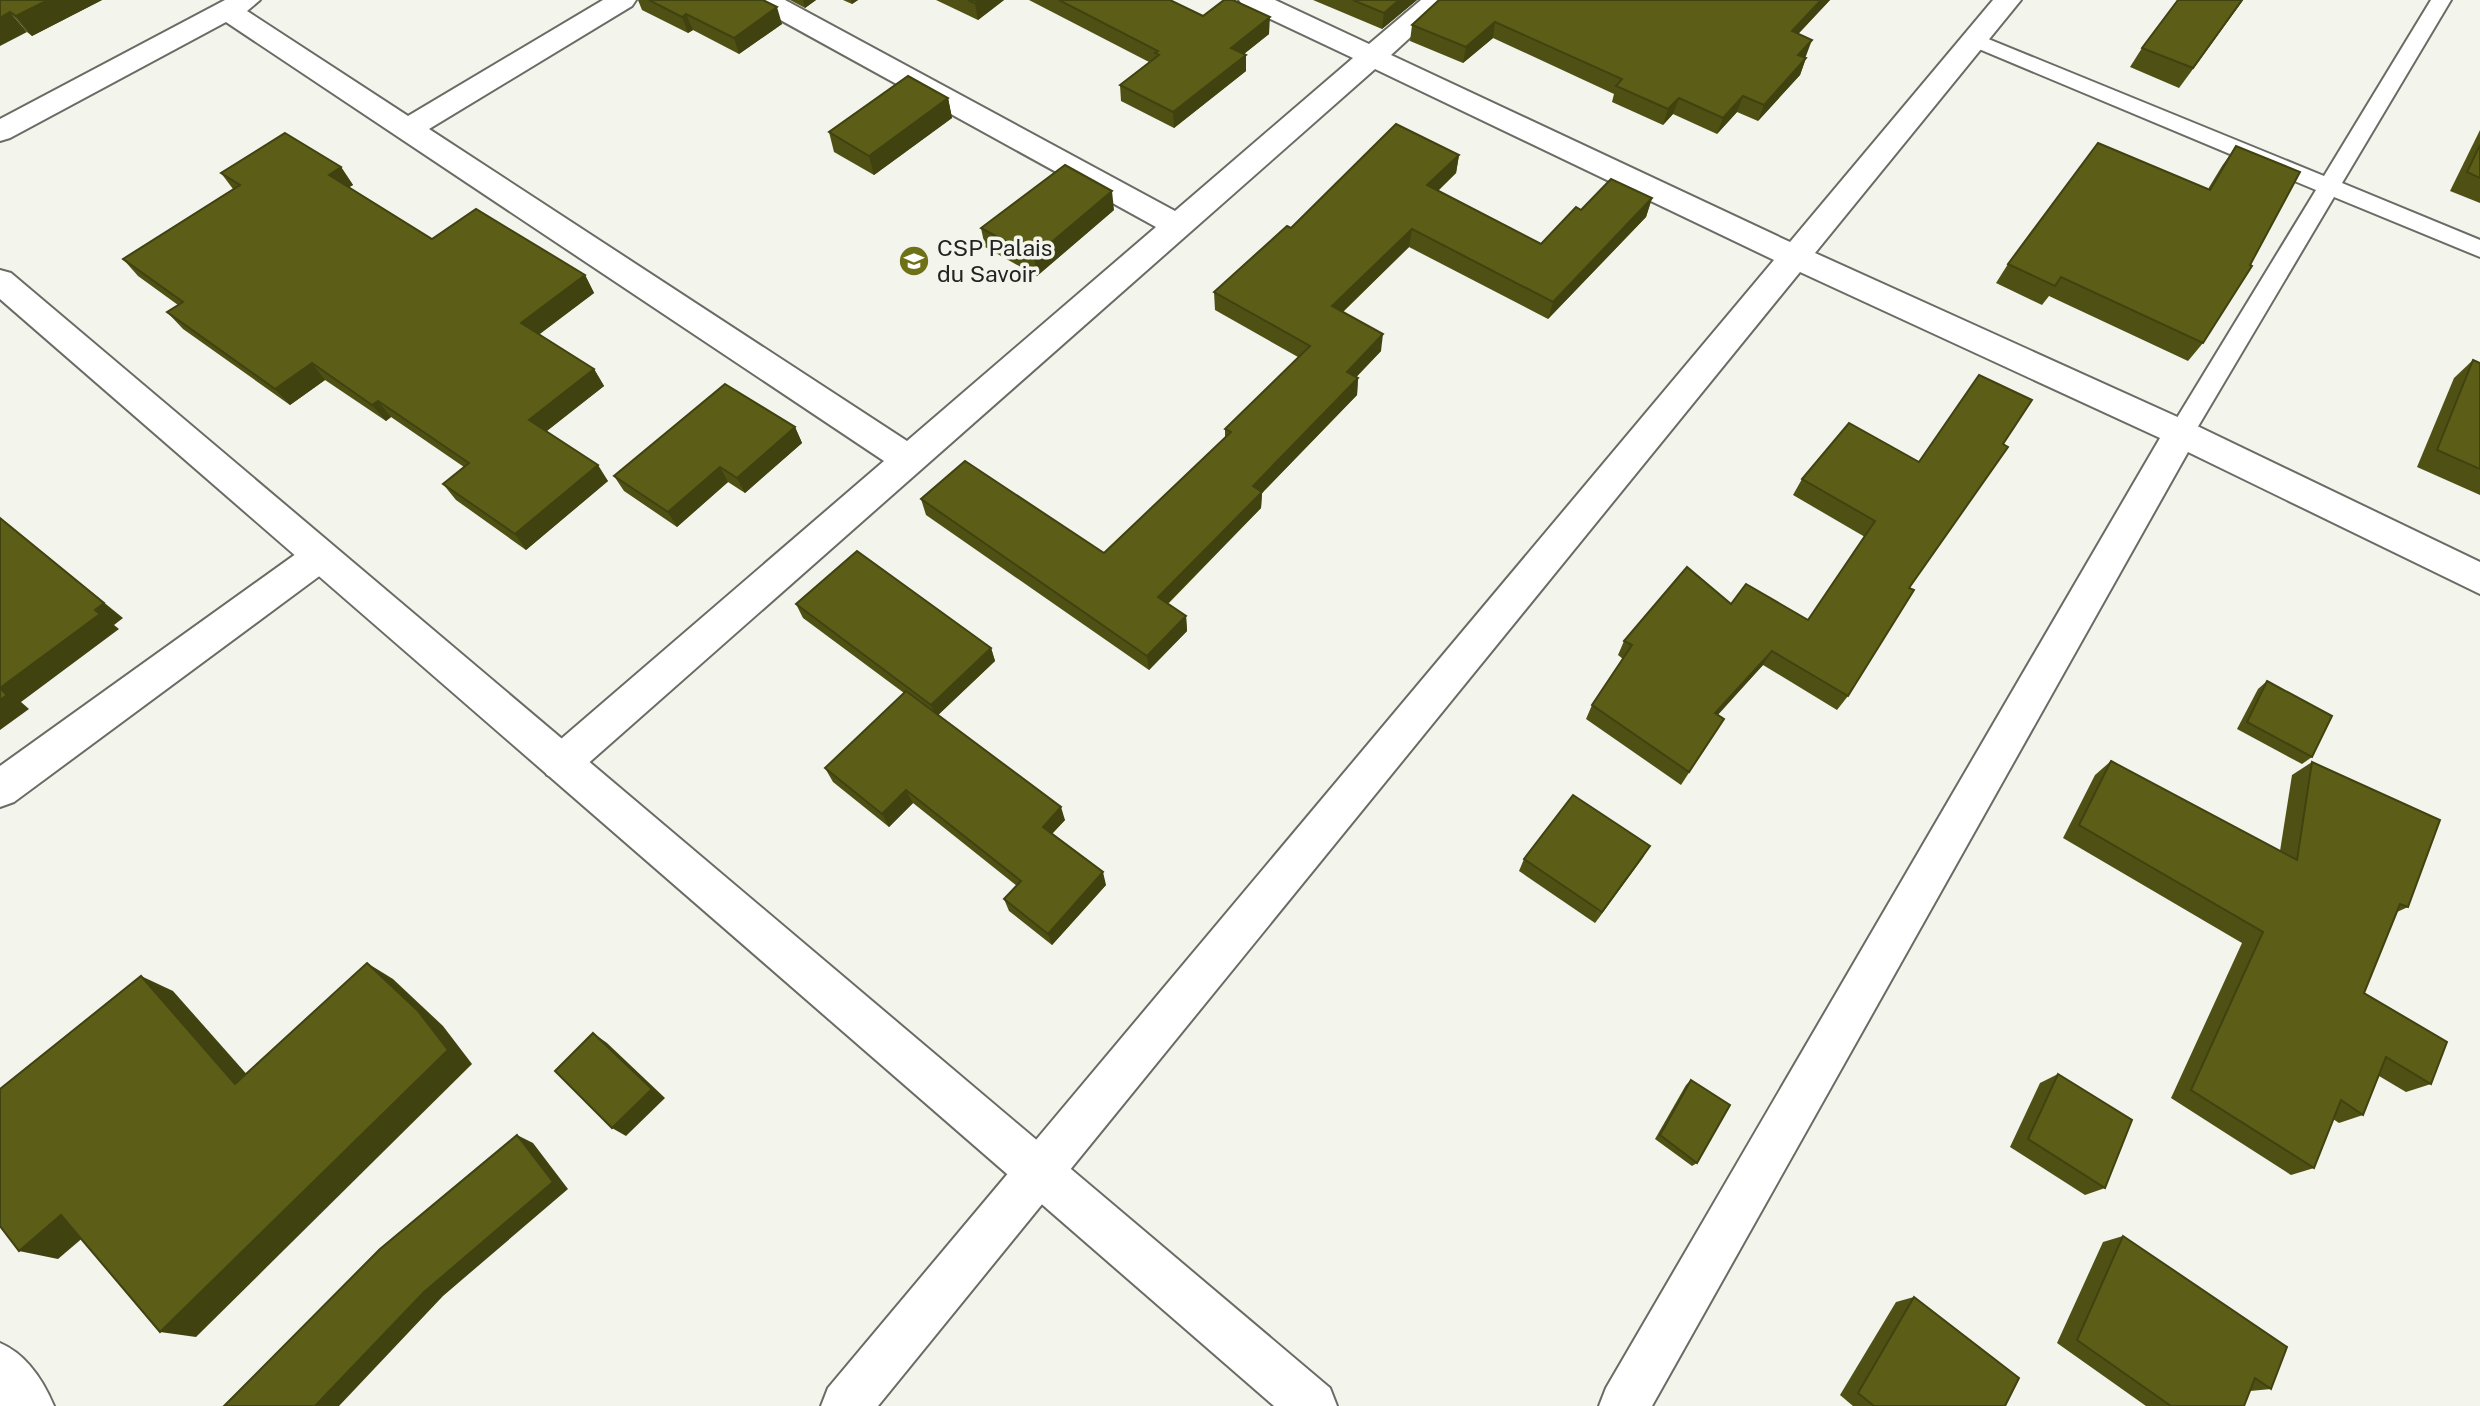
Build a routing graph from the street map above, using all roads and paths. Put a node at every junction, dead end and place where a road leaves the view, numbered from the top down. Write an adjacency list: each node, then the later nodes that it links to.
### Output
1 (622, 0): 10 (street)
2 (765, 0): 13 (street)
3 (1253, 0): 9 (street)
4 (1437, 0): 9 (street)
5 (2007, 0): 8 (street)
6 (2441, 0): 12 (lane)
7 (237, 5): 10 (street); 11 (street)
8 (1974, 40): 12 (lane); 15 (street)
9 (1372, 57): 13 (street); 15 (street)
10 (408, 130): 18 (street)
11 (0, 131)
12 (2330, 185): 14 (lane); 17 (lane)
13 (1178, 226): 18 (street)
14 (2480, 248)
15 (1795, 257): 17 (street); 23 (street)
16 (0, 282): 19 (street)
17 (2181, 433): 20 (street); 28 (street)
18 (909, 460): 21 (street)
19 (320, 556): 21 (street); 22 (street)
20 (2480, 579)
21 (561, 763): 23 (street)
22 (0, 789)
23 (1040, 1172): 26 (street); 27 (street)
24 (0, 1368): 25 (street)
25 (29, 1406)
26 (846, 1406)
27 (1312, 1406)
28 (1624, 1406)

